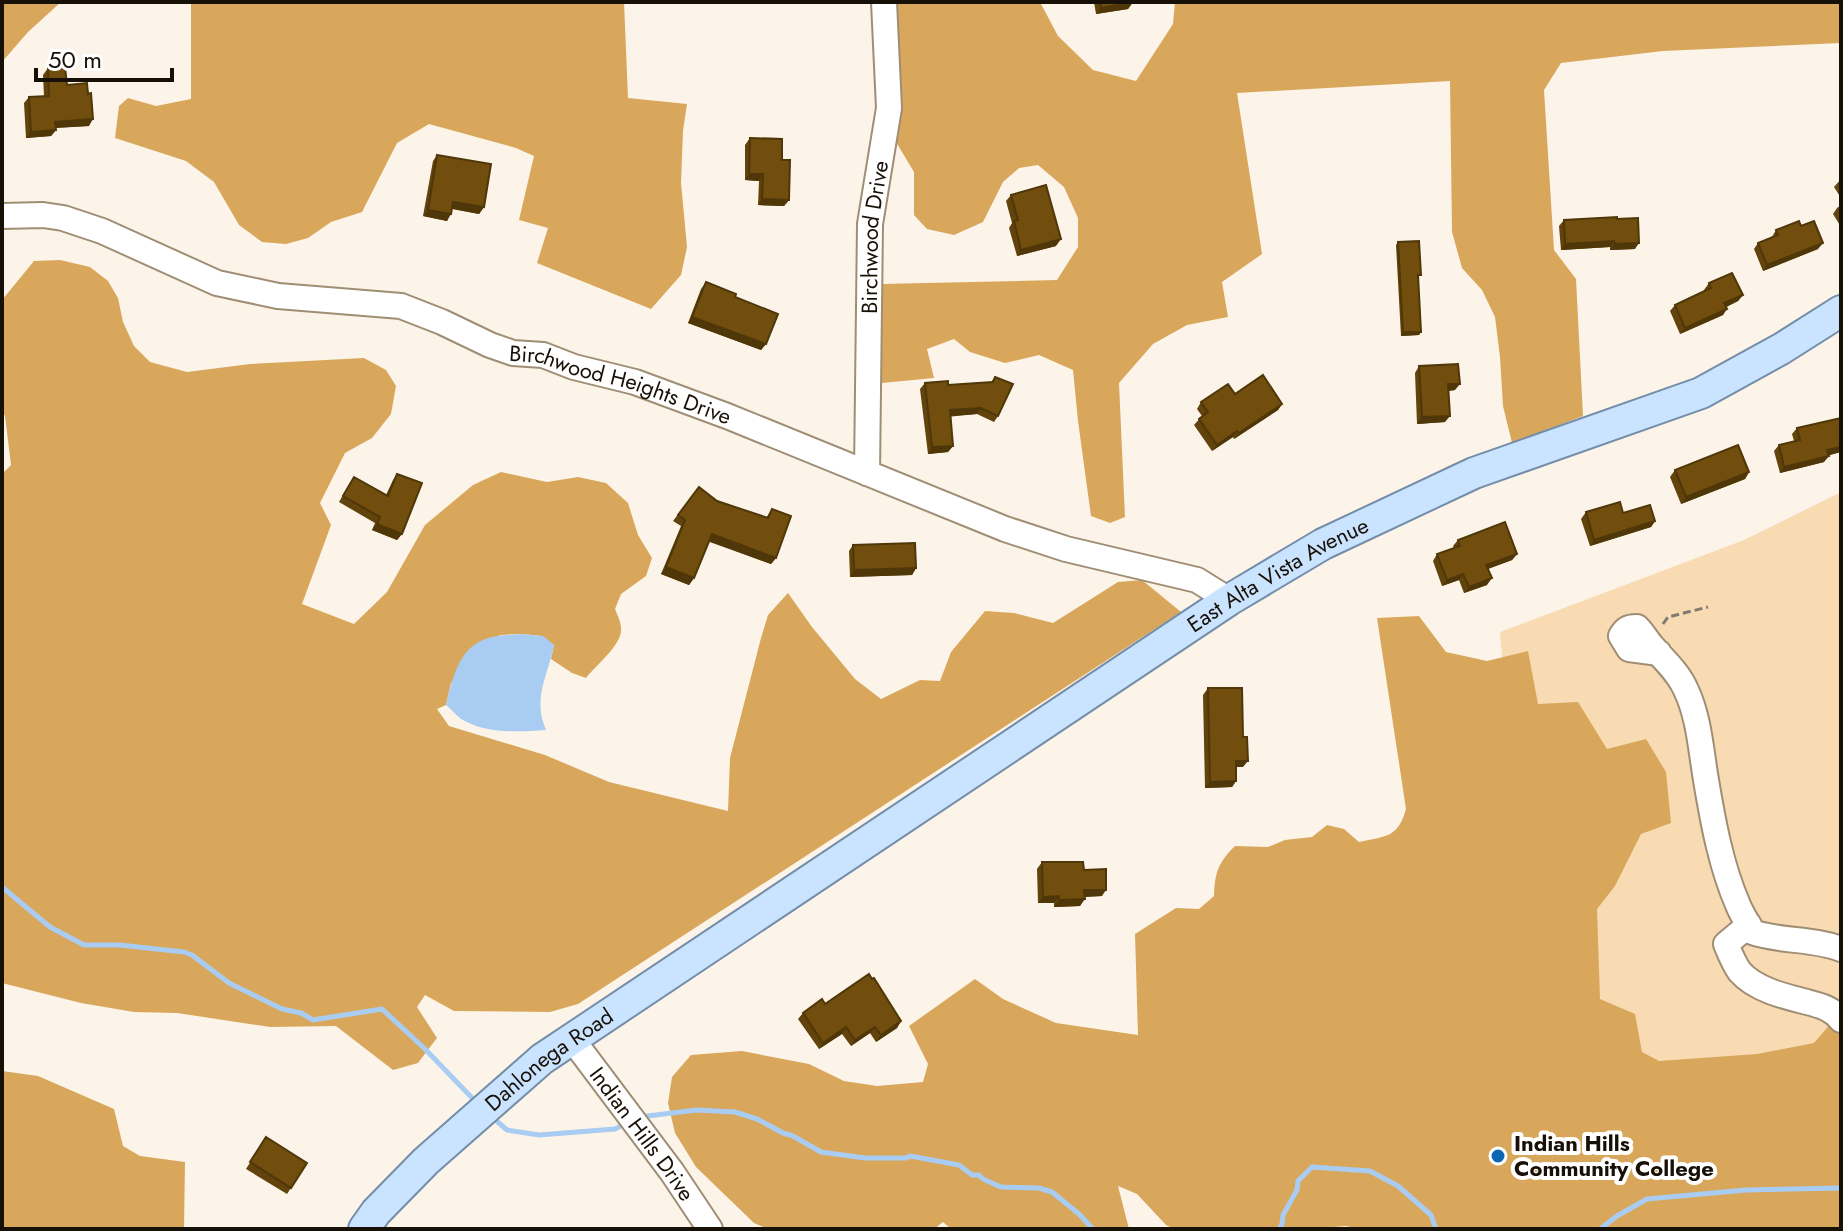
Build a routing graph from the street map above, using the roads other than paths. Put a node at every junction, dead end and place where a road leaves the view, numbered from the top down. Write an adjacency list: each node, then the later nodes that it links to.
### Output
1 (884, 2): 4 (street, Birchwood Drive)
2 (2, 216): 4 (street, Birchwood Heights Drive)
3 (1841, 311): 5 (main road, East Alta Vista Avenue)
4 (867, 473): 5 (street, Birchwood Heights Drive)
5 (1229, 600): 7 (main road, East Alta Vista Avenue)
6 (1655, 649): 8 (street)
7 (756, 917): 11 (main road, Dahlonega Road)
8 (1749, 925): 9 (street); 10 (street)
9 (1841, 949)
10 (1841, 1020)
11 (572, 1039): 12 (main road, Dahlonega Road); 13 (street, Indian Hills Drive)
12 (364, 1229)
13 (710, 1229)

